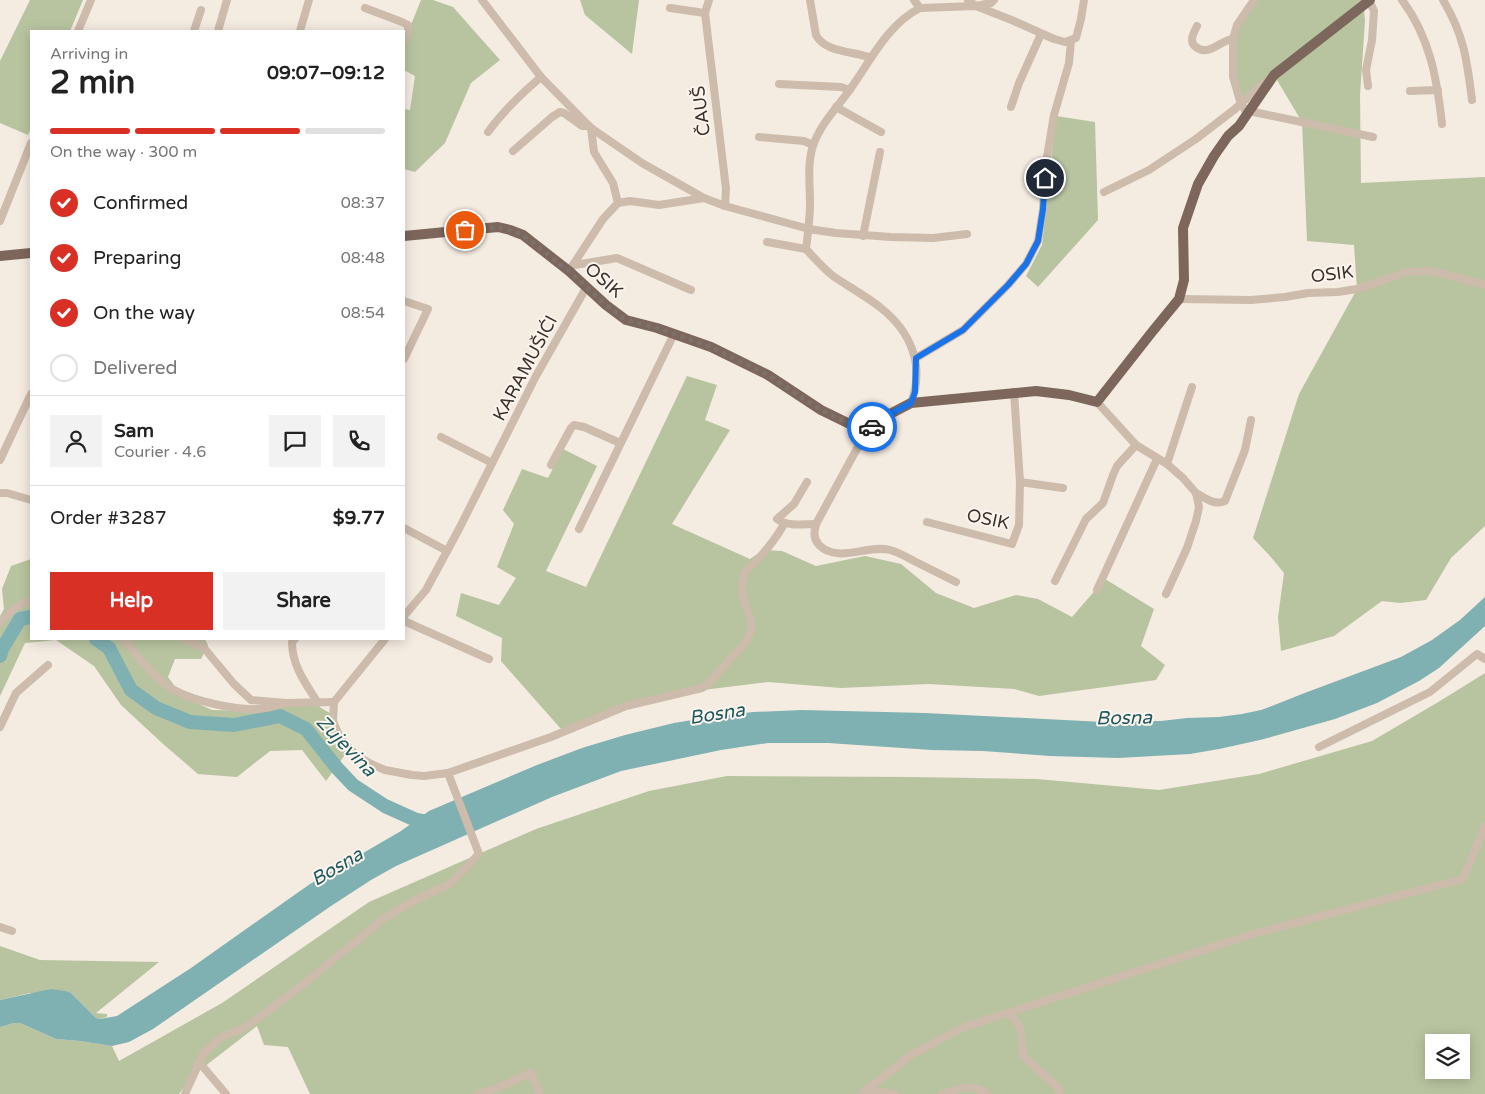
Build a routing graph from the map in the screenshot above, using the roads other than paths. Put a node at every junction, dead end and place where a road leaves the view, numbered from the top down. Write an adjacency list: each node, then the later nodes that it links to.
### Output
1 (91, 0): 22 (street)
2 (227, 0): 24 (street)
3 (309, 0): 25 (street)
4 (482, 0): 32 (street)
5 (709, 0): 20 (street, ČAUŠ)
6 (810, 0): 30 (street)
7 (914, 0): 18 (street)
8 (968, 0): 15 (street)
9 (994, 0): 15 (street)
10 (1084, 0): 29 (street)
11 (1254, 0): 28 (street)
12 (1370, 0): 31 (main road); 34 (street)
13 (1402, 0): 36 (street)
14 (1443, 0): 38 (street)
15 (976, 6): 18 (street); 26 (street)
16 (365, 8): 27 (street)
17 (670, 8): 20 (street)
18 (920, 8): 30 (street)
19 (201, 10): 23 (street)
20 (705, 13): 55 (street, ČAUŠ)
21 (1198, 26): 28 (street)
22 (78, 30)
23 (194, 30)
24 (218, 30)
25 (300, 30)
26 (1042, 34): 29 (street); 39 (street)
27 (405, 39)
28 (1233, 39): 41 (street)
29 (1070, 40): 73 (street)
30 (872, 58): 35 (street)
31 (1274, 75): 41 (main road); 52 (street, bridge)
32 (541, 77): 43 (street); 44 (street)
33 (779, 84): 35 (street)
34 (1368, 86)
35 (850, 90): 40 (street)
36 (1438, 90): 37 (street); 42 (street)
37 (1410, 91)
38 (1472, 100)
39 (1011, 106)
40 (836, 107): 45 (street); 48 (street)
41 (1248, 113): 47 (street); 69 (main road)
42 (1442, 124)
43 (590, 127): 50 (street); 53 (street); 54 (street)
44 (488, 132)
45 (881, 132)
46 (759, 136): 48 (street)
47 (1373, 136)
48 (813, 145): 57 (street)
49 (30, 146): 56 (street)
50 (513, 152)
51 (880, 152): 60 (street)
52 (1104, 192)
53 (704, 198): 54 (street); 55 (street)
54 (618, 203): 65 (street, OSIK)
55 (725, 206): 57 (street)
56 (0, 221)
57 (809, 229): 60 (street); 62 (street)
58 (967, 234): 60 (street)
59 (405, 236): 65 (main road, OSIK)
60 (863, 236)
61 (767, 242): 62 (street)
62 (806, 249): 73 (street)
63 (30, 253): 64 (main road)
64 (0, 256)
65 (572, 268): 67 (main road, OSIK); 68 (street, OSIK)
66 (1485, 285): 69 (street, OSIK)
67 (586, 288): 71 (main road, OSIK); 86 (street, KARAMUŠIĆI)
68 (691, 290)
69 (1179, 299): 77 (main road)
70 (405, 300): 72 (street)
71 (674, 334): 80 (main road, OSIK); 82 (street)
72 (405, 357)
73 (916, 358): 78 (street)
74 (1192, 387): 87 (street)
75 (1014, 392): 77 (main road); 78 (main road); 90 (street, OSIK)
76 (30, 396): 85 (street)
77 (1096, 402): 83 (street)
78 (911, 403): 80 (main road)
79 (1251, 420): 93 (street)
80 (866, 432): 97 (street)
81 (441, 437): 86 (street)
82 (620, 443): 88 (street); 99 (street)
83 (1136, 445): 84 (street); 101 (street)
84 (1157, 459): 87 (street); 103 (street)
85 (0, 460)
86 (492, 462): 100 (street, KARAMUŠIĆI)
87 (1167, 464): 93 (street)
88 (551, 465)
89 (807, 482): 96 (street)
90 (1020, 482): 91 (street); 95 (street, OSIK)
91 (1063, 488)
92 (0, 493): 94 (street)
93 (1196, 494): 104 (street)
94 (30, 500)
95 (926, 522)
96 (784, 524): 97 (street); 121 (street)
97 (816, 524): 102 (street)
98 (405, 529): 100 (street)
99 (579, 529)
100 (447, 551): 106 (street, KARAMUŠIĆI)
101 (1055, 581)
102 (956, 582)
103 (1097, 590)
104 (1166, 594)
105 (30, 601): 108 (street)
106 (405, 615)
107 (405, 621): 113 (street)
108 (0, 623)
109 (124, 640): 117 (street)
110 (186, 640): 117 (street)
111 (294, 640): 118 (street)
112 (384, 640): 116 (street)
113 (489, 659)
114 (1485, 659): 120 (street)
115 (48, 665): 119 (street)
116 (334, 702): 118 (street); 121 (street)
117 (286, 703): 118 (street)
118 (318, 703)
119 (0, 727)
120 (1319, 747)
121 (448, 773): 126 (street)
122 (1485, 826): 125 (street)
123 (0, 927): 124 (street)
124 (12, 931)
125 (1008, 1013): 127 (street); 135 (street)
126 (199, 1062): 128 (street); 129 (street)
127 (864, 1092): 132 (street)
128 (185, 1094)
129 (226, 1094)
130 (478, 1094): 131 (street)
131 (540, 1094)
132 (895, 1094)
133 (942, 1094): 134 (street)
134 (988, 1094)
135 (1060, 1094)

